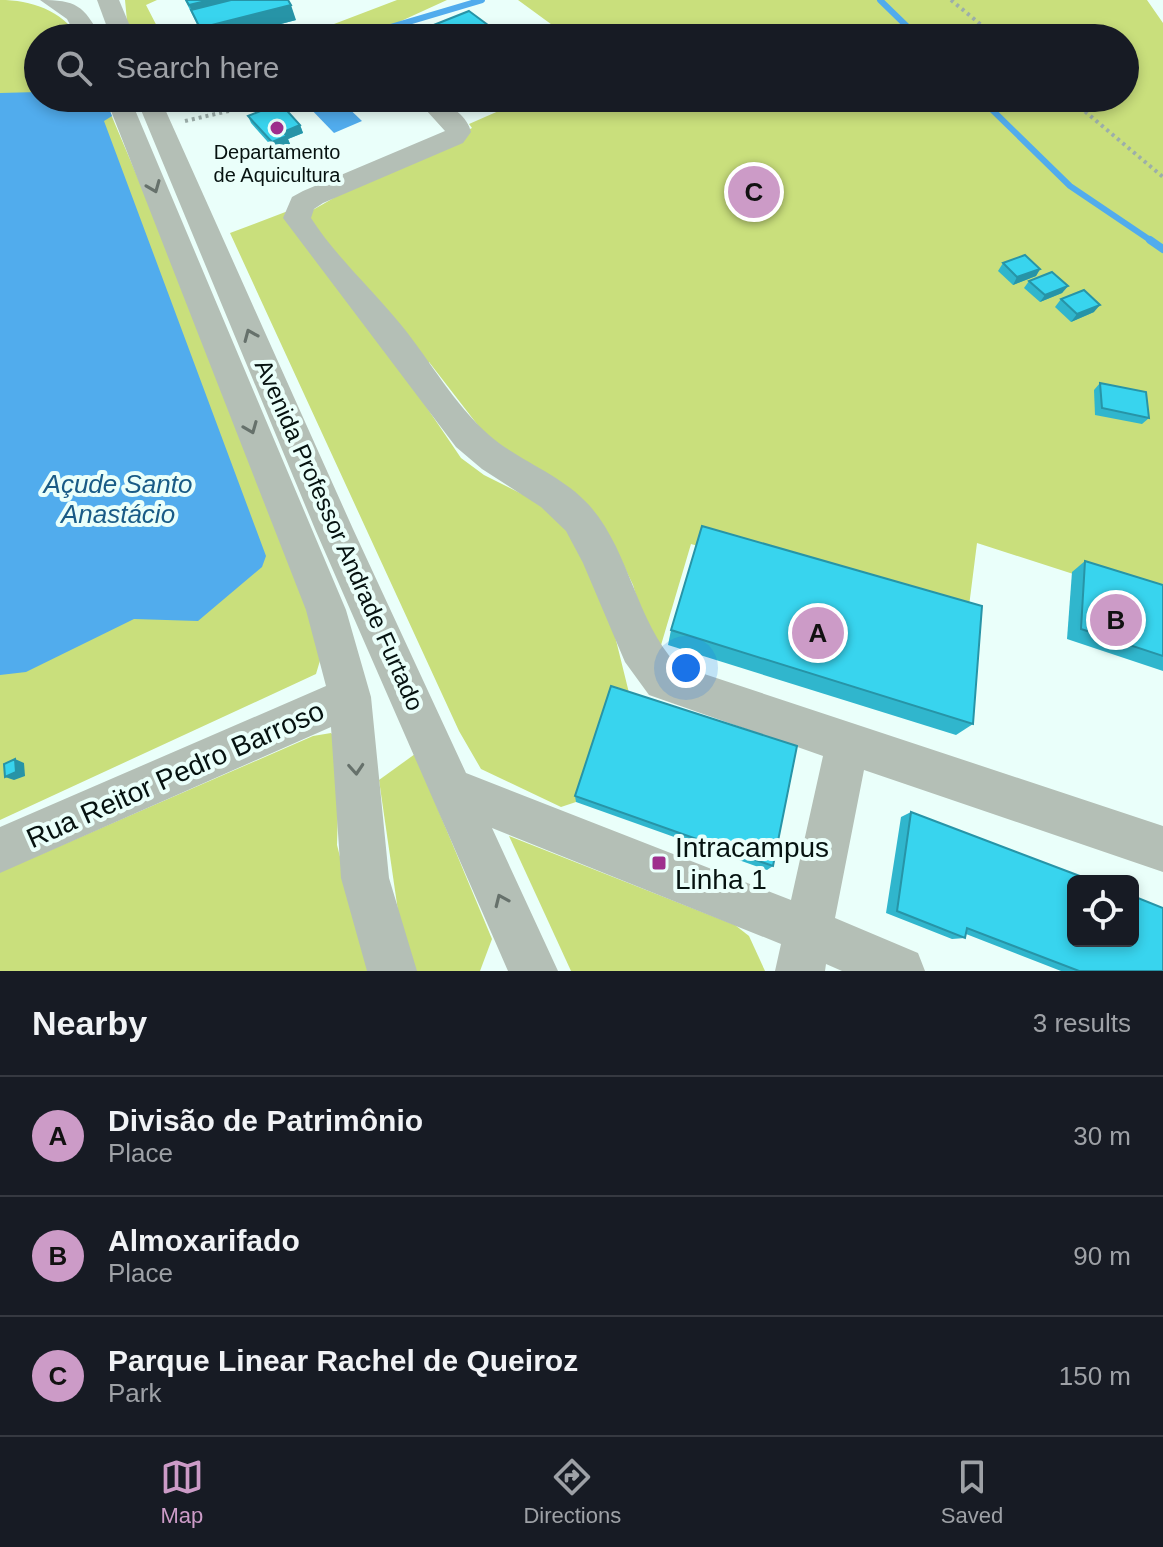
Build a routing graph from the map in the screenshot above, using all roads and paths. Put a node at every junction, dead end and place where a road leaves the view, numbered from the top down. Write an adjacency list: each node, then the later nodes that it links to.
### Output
1 (51, 0): 4 (street)
2 (108, 0): 5 (street)
3 (951, 0): 6 (path)
4 (81, 24)
5 (117, 24)
6 (980, 24)
7 (139, 112): 16 (street, Avenida Professor Andrade Furtado, one-way to 16)
8 (140, 112): 18 (street, Avenida Professor Andrade Furtado, one-way to 8)
9 (222, 112): 14 (path)
10 (262, 112): 13 (path)
11 (441, 112): 17 (street)
12 (1086, 112): 15 (path)
13 (266, 115)
14 (202, 116)
15 (1163, 177)
16 (350, 697): 20 (street, Rua Reitor Pedro Barroso); 23 (street, Avenida Professor Andrade Furtado, one-way to 23)
17 (848, 742): 19 (street); 21 (street)
18 (453, 790): 21 (street); 22 (street, Avenida Professor Andrade Furtado, one-way to 18)
19 (1163, 849)
20 (0, 850)
21 (804, 951): 24 (street)
22 (521, 963)
23 (392, 971)
24 (900, 971)

